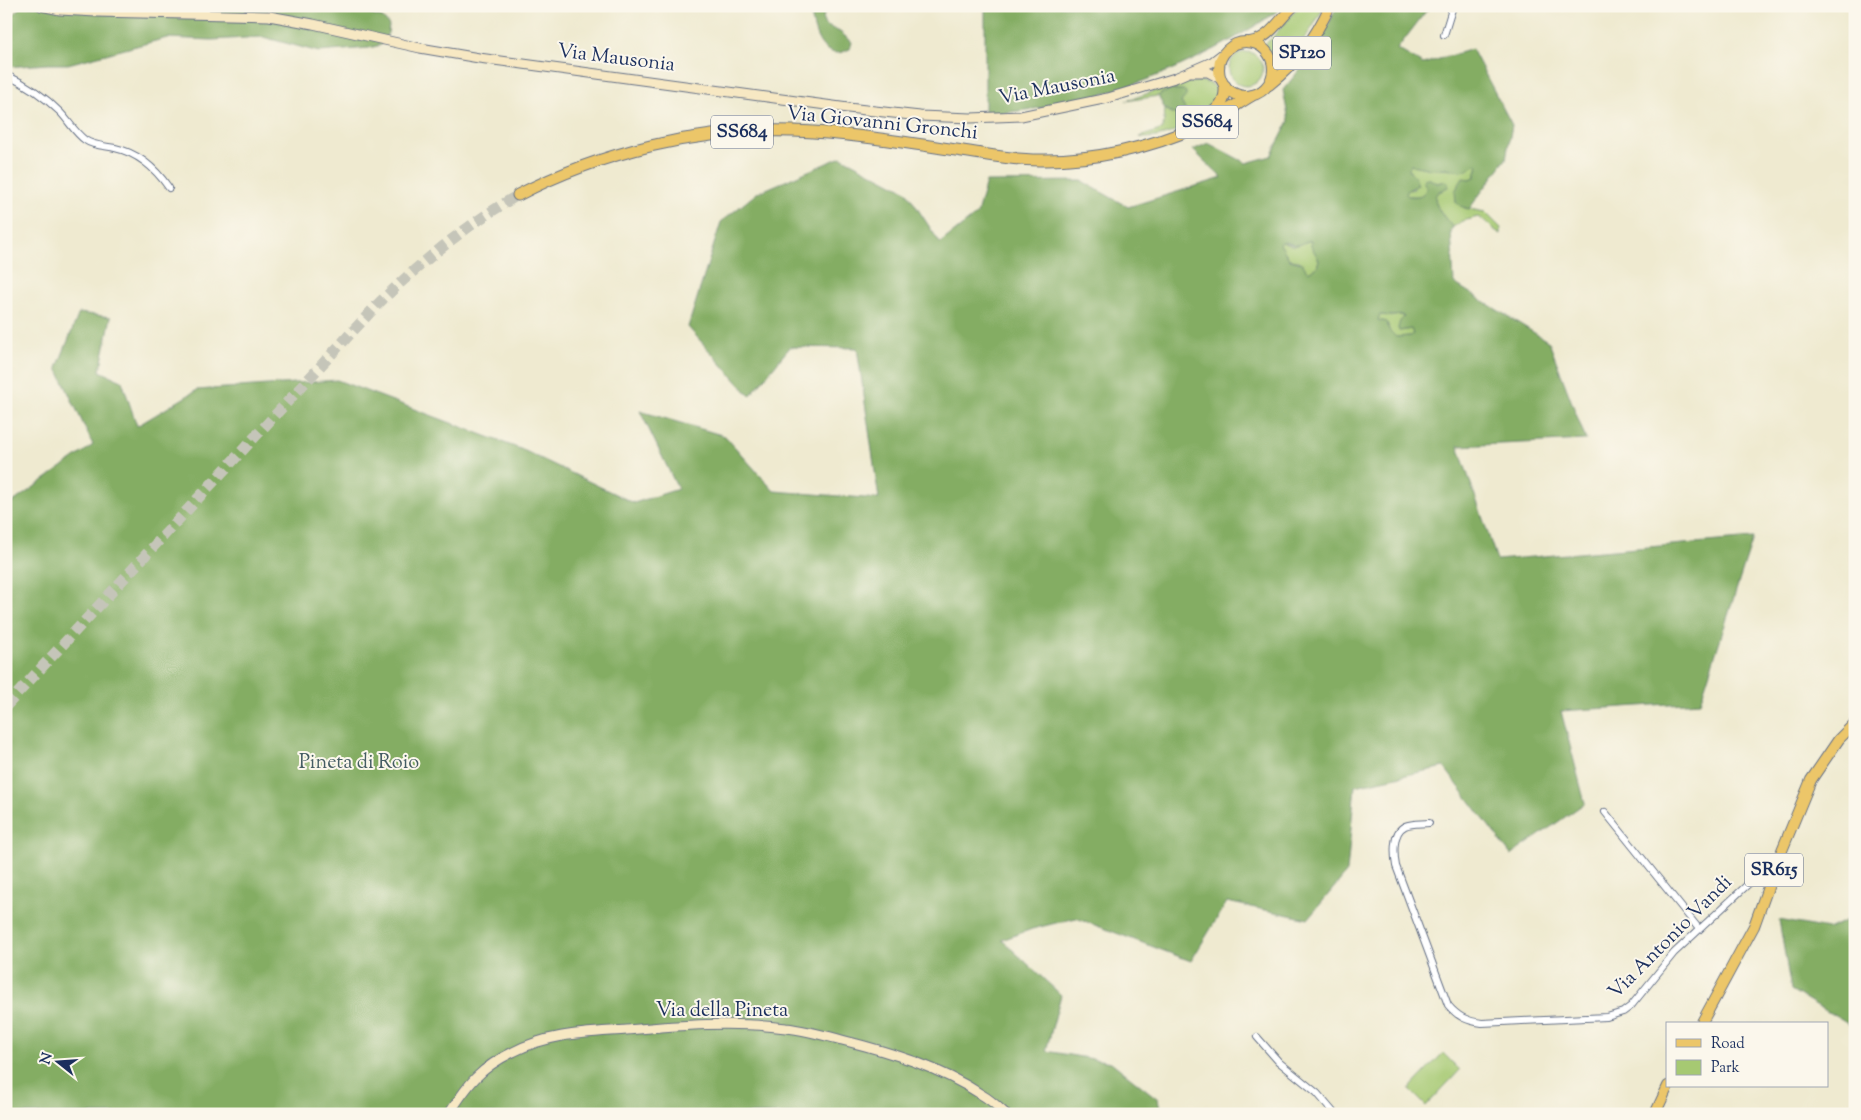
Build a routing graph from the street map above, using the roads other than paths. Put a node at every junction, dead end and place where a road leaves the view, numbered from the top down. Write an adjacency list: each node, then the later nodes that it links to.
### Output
1 (41, 6): 8 (main road, Via Mausonia)
2 (1294, 6): 6 (main road, SP120)
3 (1330, 6): 11 (main road, SP120)
4 (1453, 6): 5 (street)
5 (1444, 36)
6 (1248, 42): 7 (main road); 11 (main road)
7 (1225, 52): 8 (main road, Via Mausonia); 10 (main road)
8 (1185, 74): 10 (main road, Via Mausonia)
9 (6, 75): 14 (street)
10 (1223, 82): 12 (main road); 13 (highway, Via Giovanni Gronchi / SS684)
11 (1263, 91): 12 (main road)
12 (1251, 96): 13 (highway, Via Giovanni Gronchi / SS684)
13 (1160, 140): 15 (highway, Via Giovanni Gronchi / SS684)
14 (169, 188)
15 (518, 195)
16 (1855, 723): 19 (main road, SR615)
17 (1605, 812): 20 (street)
18 (1429, 823): 20 (street, Via Antonio Vandi)
19 (1774, 870): 20 (street, Via Antonio Vandi); 21 (main road, SR615)
20 (1699, 929)
21 (1702, 1022)
22 (1257, 1037): 26 (street)
23 (1667, 1088): 27 (main road)
24 (449, 1114): 25 (main road, Via della Pineta)
25 (1006, 1114)
26 (1335, 1114)
27 (1655, 1114)

